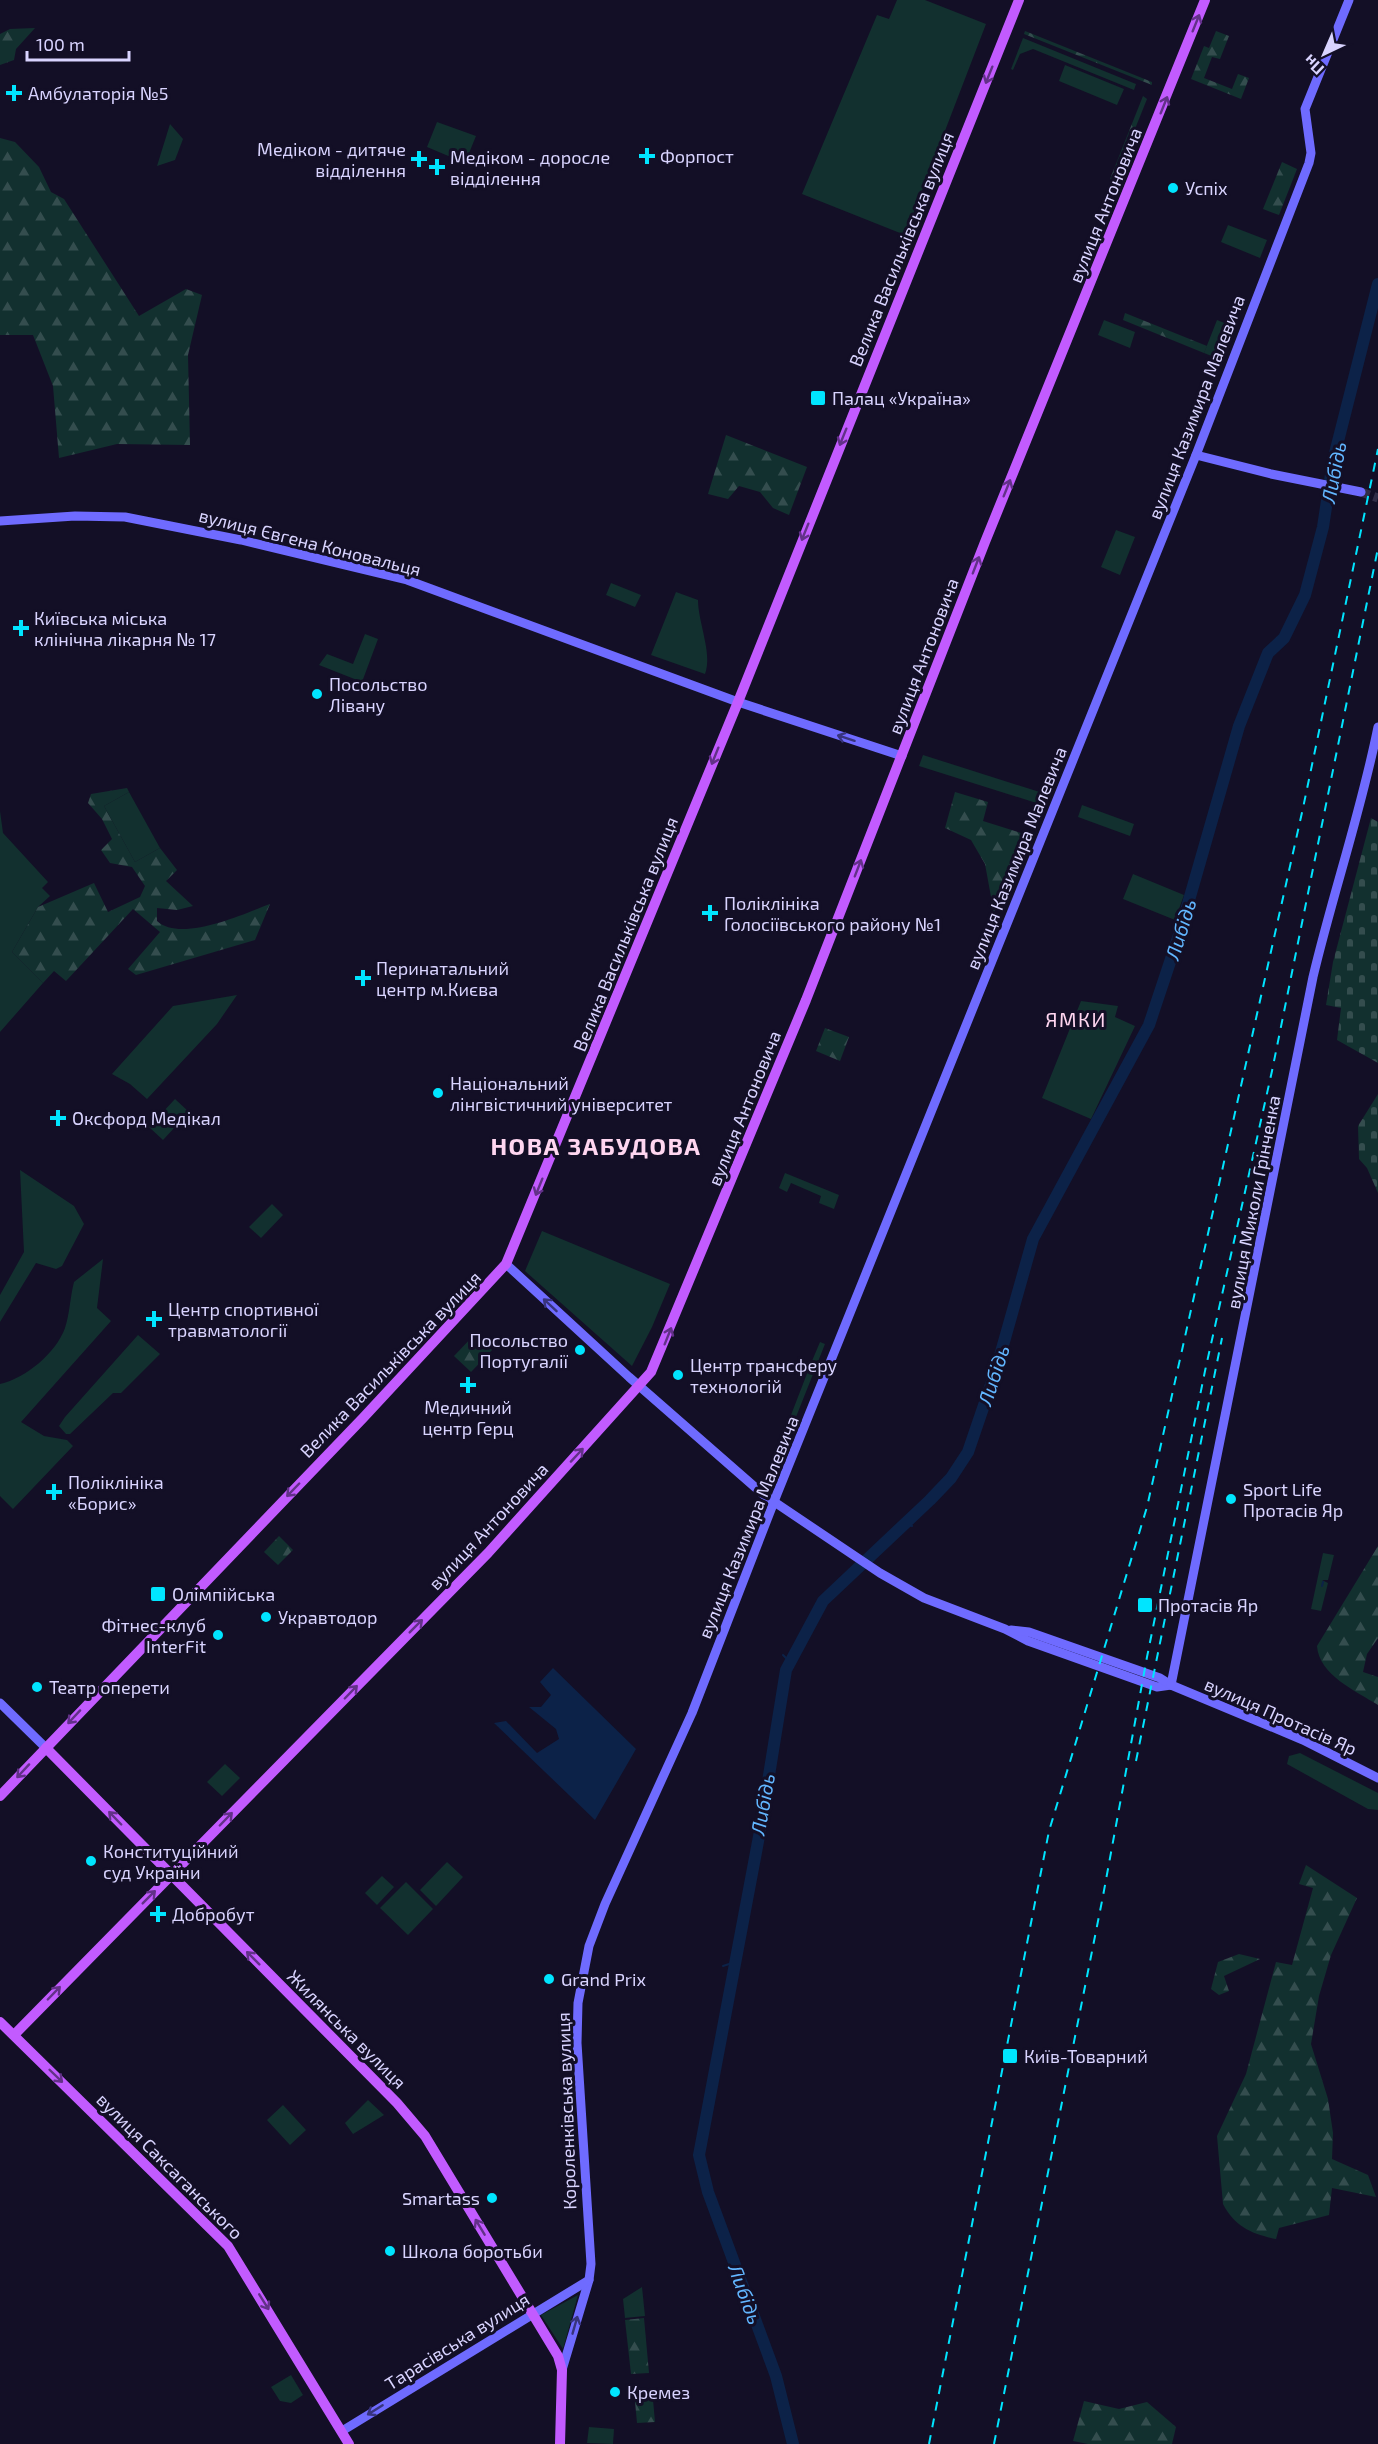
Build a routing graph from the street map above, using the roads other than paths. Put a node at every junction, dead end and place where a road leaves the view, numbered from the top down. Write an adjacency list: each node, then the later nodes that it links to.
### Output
1 (1019, 0): 7 (main road, Велика Васильківська вулиця, one-way to 7)
2 (1205, 0): 9 (main road, вулиця Антоновича, one-way to 2)
3 (1349, 0): 4 (main road, вулиця Казимира Малевича)
4 (1196, 455): 5 (main road); 12 (main road, вулиця Казимира Малевича)
5 (1361, 492)
6 (0, 521): 7 (main road, вулиця Євгена Коновальця)
7 (738, 702): 9 (main road, вулиця Євгена Коновальця, one-way to 7); 10 (main road, Велика Васильківська вулиця, one-way to 10)
8 (1378, 727): 13 (main road, вулиця Миколи Грінченка)
9 (902, 756): 11 (main road, вулиця Антоновича, one-way to 9)
10 (507, 1264): 11 (main road, one-way to 10); 16 (main road, Велика Васильківська вулиця, one-way to 16)
11 (640, 1387): 12 (main road); 19 (main road, вулиця Антоновича, one-way to 11)
12 (774, 1503): 13 (main road); 15 (main road, вулиця Казимира Малевича)
13 (1171, 1685): 17 (main road, вулиця Протасів Яр)
14 (0, 1703): 16 (main road, Жилянська вулиця)
15 (687, 1724): 22 (main road, Короленківська вулиця)
16 (45, 1748): 18 (main road, Велика Васильківська вулиця, one-way to 18); 19 (main road, Жилянська вулиця, one-way to 16)
17 (1378, 1778)
18 (0, 1796)
19 (170, 1875): 21 (main road, вулиця Антоновича, one-way to 19); 23 (main road, Жилянська вулиця, one-way to 19)
20 (0, 2022): 21 (main road, вулиця Саксаганського)
21 (14, 2035): 25 (main road, вулиця Саксаганського, one-way to 25)
22 (581, 2291): 23 (main road, Тарасівська вулиця); 24 (main road, Короленківська вулиця, one-way to 22)
23 (532, 2313): 24 (main road, Жилянська вулиця); 25 (main road, Тарасівська вулиця, one-way to 25)
24 (562, 2370): 27 (main road, Жилянська вулиця)
25 (342, 2431): 26 (main road, вулиця Саксаганського)
26 (349, 2444)
27 (560, 2444)

